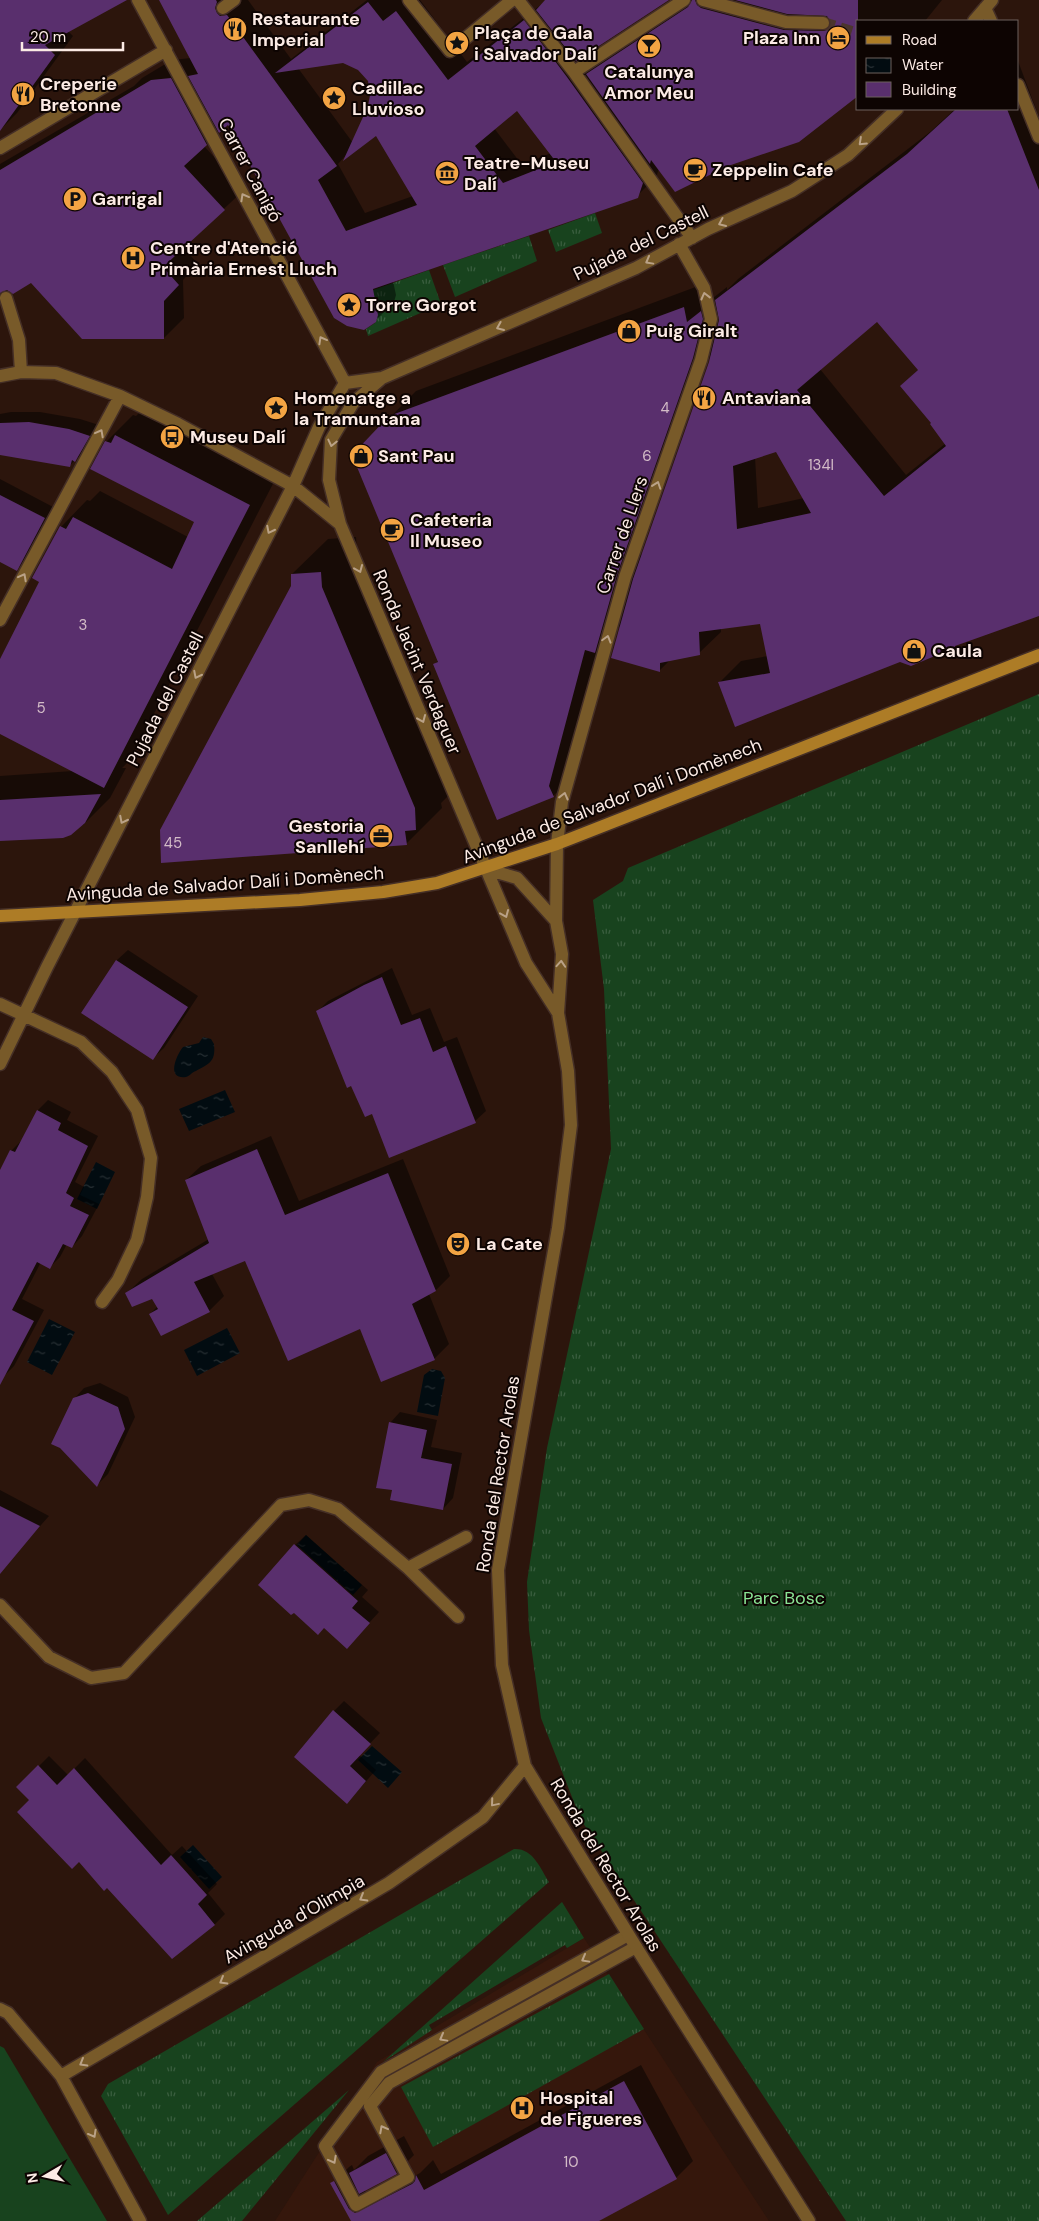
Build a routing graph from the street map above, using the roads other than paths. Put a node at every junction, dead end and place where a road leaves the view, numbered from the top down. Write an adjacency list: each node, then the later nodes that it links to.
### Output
1 (138, 0): 12 (street, Carrer Canigó)
2 (234, 0): 8 (street)
3 (409, 0): 6 (street)
4 (684, 0): 13 (street)
5 (702, 0): 11 (street)
6 (512, 2): 13 (street)
7 (988, 4): 9 (street); 10 (street)
8 (223, 8)
9 (975, 20)
10 (990, 20)
11 (823, 23)
12 (166, 50): 17 (street); 24 (street, Carrer Canigó, one-way to 12)
13 (574, 72): 18 (street)
14 (1019, 87): 16 (street)
15 (896, 110): 18 (street, Pujada del Castell, one-way to 18)
16 (1039, 137)
17 (0, 148)
18 (692, 238): 19 (street, Pujada del Castell)
19 (679, 244): 23 (street, Pujada del Castell, one-way to 23); 30 (street, Carrer de Llers, one-way to 19)
20 (6, 298): 21 (street)
21 (21, 372): 22 (street, Ronda Jacint Verdaguer); 25 (street, Ronda Jacint Verdaguer)
22 (0, 376)
23 (382, 378): 24 (street, Pujada del Castell); 27 (street, Pujada del Castell, one-way to 27)
24 (345, 383): 26 (street, Pujada del Castell)
25 (120, 396): 26 (street, Ronda Jacint Verdaguer); 28 (street, one-way to 25)
26 (293, 486): 27 (street, Ronda Jacint Verdaguer); 32 (street, Pujada del Castell, one-way to 32)
27 (340, 524): 31 (street, Ronda Jacint Verdaguer, one-way to 31)
28 (0, 620)
29 (1039, 655): 30 (main road, Avinguda de Salvador Dalí i Domènech)
30 (557, 844): 31 (main road, Avinguda de Salvador Dalí i Domènech); 34 (street, Ronda del Rector Arolas)
31 (486, 869): 32 (main road, Avinguda de Salvador Dalí i Domènech); 34 (street); 36 (street, Ronda del Rector Arolas, one-way to 36)
32 (77, 911): 33 (main road, Avinguda de Salvador Dalí i Domènech); 37 (street, Pujada del Castell)
33 (0, 916)
34 (556, 921): 36 (street, Ronda del Rector Arolas, one-way to 34)
35 (0, 1004): 37 (street)
36 (558, 1013): 44 (street, Ronda del Rector Arolas)
37 (25, 1015): 38 (street, Pujada del Castell); 39 (street)
38 (0, 1064)
39 (102, 1302)
40 (466, 1537): 41 (street, Ronda del Rector Arolas)
41 (408, 1568): 42 (street); 43 (street)
42 (0, 1605)
43 (458, 1617)
44 (525, 1766): 45 (street, Ronda del Rector Arolas); 48 (street, Avinguda d'Olimpia, one-way to 48)
45 (628, 1935): 46 (street, Ronda del Rector Arolas); 46 (street, one-way to 46)
46 (636, 1948): 50 (street, Ronda del Rector Arolas)
47 (0, 2009): 48 (street)
48 (61, 2076): 49 (street, one-way to 49)
49 (140, 2221)
50 (809, 2221)

